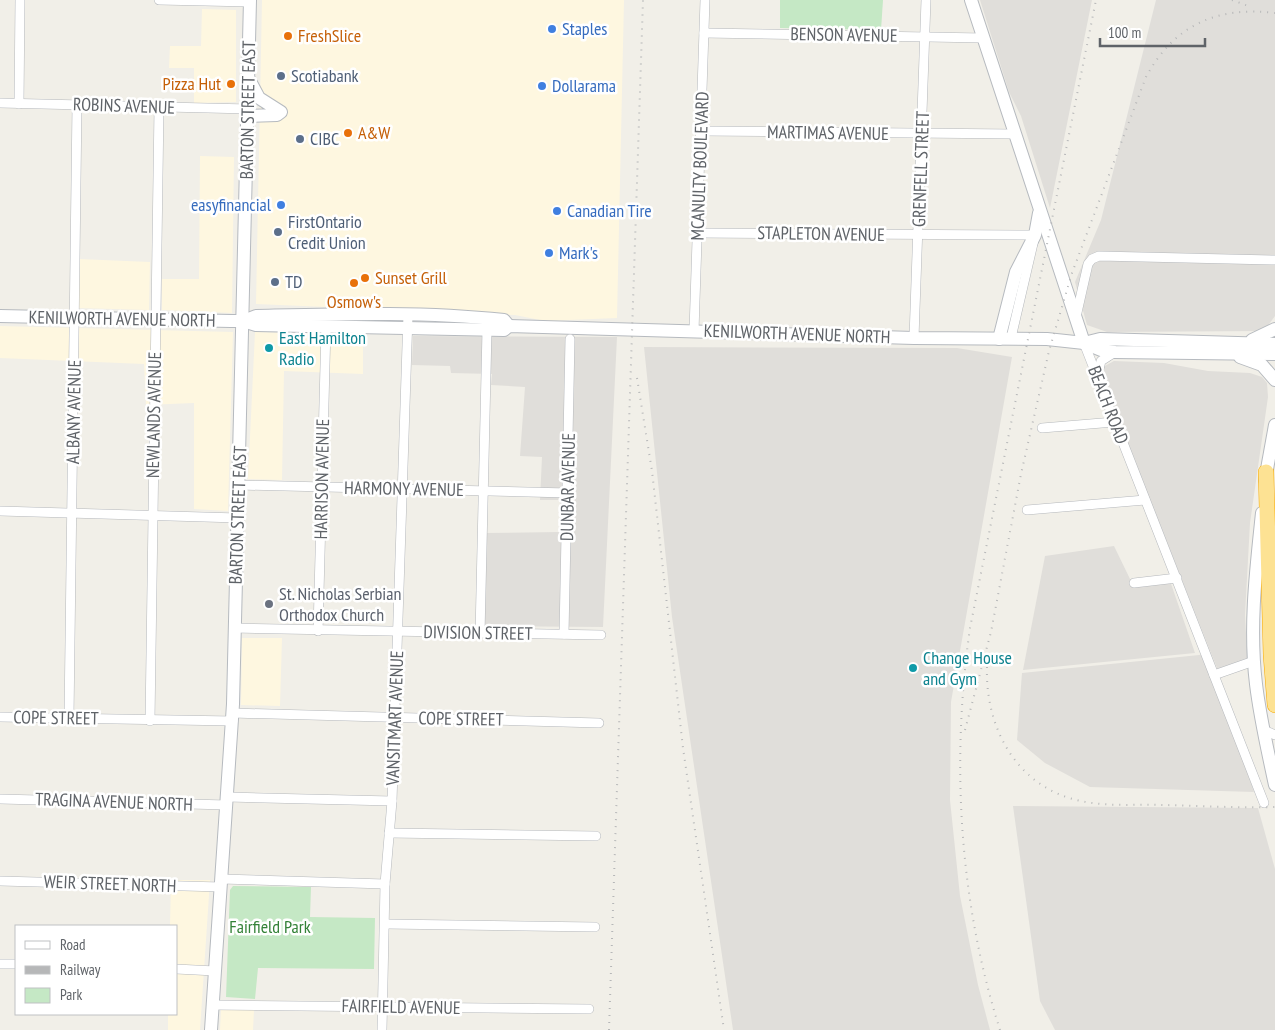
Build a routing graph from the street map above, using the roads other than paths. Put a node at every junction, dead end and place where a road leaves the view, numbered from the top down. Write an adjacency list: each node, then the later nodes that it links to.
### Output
1 (20, 0): 12 (street)
2 (159, 0): 6 (street)
3 (705, 0): 7 (street, MCANULTY BOULEVARD)
4 (926, 0): 8 (street, GRENFELL STREET)
5 (971, 0): 9 (main road, BEACH ROAD)
6 (250, 1): 10 (main road, BARTON STREET EAST)
7 (704, 33): 8 (street, BENSON AVENUE); 16 (street, MCANULTY BOULEVARD)
8 (924, 37): 9 (street, BENSON AVENUE); 17 (street, GRENFELL STREET)
9 (983, 38): 18 (main road, BEACH ROAD)
10 (249, 78): 15 (main road, BARTON STREET EAST); 15 (main road)
11 (0, 103): 12 (street, ROBINS AVENUE)
12 (19, 104): 13 (street, ROBINS AVENUE)
13 (77, 105): 14 (street, ROBINS AVENUE); 26 (street, ALBANY AVENUE)
14 (159, 108): 15 (street, ROBINS AVENUE); 27 (street, NEWLANDS AVENUE)
15 (248, 112): 28 (main road, BARTON STREET EAST)
16 (702, 131): 17 (street, MARTIMAS AVENUE); 20 (street, MCANULTY BOULEVARD)
17 (922, 134): 18 (street, MARTIMAS AVENUE); 21 (street, GRENFELL STREET)
18 (1015, 134): 19 (main road, BEACH ROAD)
19 (1039, 209): 22 (main road); 25 (main road, BEACH ROAD)
20 (698, 233): 21 (street, STAPLETON AVENUE); 34 (street, MCANULTY BOULEVARD)
21 (919, 235): 22 (street, STAPLETON AVENUE); 35 (street, GRENFELL STREET)
22 (1035, 235): 36 (main road)
23 (1275, 260): 25 (street)
24 (0, 316): 26 (main road, KENILWORTH AVENUE NORTH)
25 (1076, 317): 39 (main road, BEACH ROAD)
26 (76, 318): 27 (main road, KENILWORTH AVENUE NORTH); 58 (street, ALBANY AVENUE)
27 (155, 319): 28 (main road, KENILWORTH AVENUE NORTH); 59 (street, NEWLANDS AVENUE)
28 (243, 321): 29 (main road, KENILWORTH AVENUE NORTH); 31 (main road, KENILWORTH AVENUE NORTH); 50 (main road, BARTON STREET EAST)
29 (408, 322): 30 (main road, KENILWORTH AVENUE NORTH); 31 (main road, KENILWORTH AVENUE NORTH); 33 (main road, KENILWORTH AVENUE NORTH); 52 (street, VANSITMART AVENUE)
30 (509, 326): 33 (main road, KENILWORTH AVENUE NORTH); 34 (main road, KENILWORTH AVENUE NORTH)
31 (326, 327): 51 (street, HARRISON AVENUE)
32 (1275, 329): 38 (main road)
33 (487, 330): 53 (street)
34 (694, 331): 35 (main road, KENILWORTH AVENUE NORTH)
35 (914, 338): 36 (main road, KENILWORTH AVENUE NORTH)
36 (1005, 338): 39 (main road, KENILWORTH AVENUE NORTH)
37 (570, 339): 54 (street, DUNBAR AVENUE)
38 (1240, 342): 39 (main road, KENILWORTH AVENUE NORTH); 40 (main road, KENILWORTH AVENUE NORTH)
39 (1084, 343): 41 (main road, KENILWORTH AVENUE NORTH); 44 (street, BEACH ROAD)
40 (1275, 344)
41 (1115, 352): 42 (main road, KENILWORTH AVENUE NORTH); 44 (street)
42 (1228, 354): 43 (main road, KENILWORTH AVENUE NORTH); 45 (main road)
43 (1275, 354)
44 (1096, 377): 46 (street, BEACH ROAD)
45 (1275, 380)
46 (1114, 422): 48 (street); 55 (street, BEACH ROAD)
47 (1275, 425): 49 (main road)
48 (1042, 428)
49 (1266, 472): 69 (main road); 71 (highway)
50 (239, 485): 51 (street, HARMONY AVENUE); 60 (main road, BARTON STREET EAST)
51 (321, 487): 52 (street, HARMONY AVENUE); 64 (street, HARRISON AVENUE)
52 (401, 489): 53 (street, HARMONY AVENUE); 65 (street, VANSITMART AVENUE)
53 (482, 491): 54 (street, HARMONY AVENUE); 66 (street)
54 (568, 493): 67 (street, DUNBAR AVENUE)
55 (1145, 500): 56 (street); 61 (street, BEACH ROAD)
56 (1027, 510)
57 (0, 511): 58 (street)
58 (72, 513): 59 (street); 74 (street, ALBANY AVENUE)
59 (153, 515): 60 (street); 76 (street, NEWLANDS AVENUE)
60 (238, 518): 63 (main road, BARTON STREET EAST)
61 (1177, 578): 62 (street); 70 (street, BEACH ROAD)
62 (1134, 583)
63 (234, 628): 64 (street, DIVISION STREET); 73 (main road, BARTON STREET EAST)
64 (318, 631): 65 (street, DIVISION STREET)
65 (398, 631): 66 (street, DIVISION STREET); 75 (street, VANSITMART AVENUE)
66 (480, 634): 67 (street, DIVISION STREET)
67 (564, 634): 68 (street, DIVISION STREET)
68 (601, 635)
69 (1254, 661): 70 (street); 78 (main road)
70 (1214, 675): 83 (street, BEACH ROAD)
71 (1275, 705)
72 (0, 717): 74 (street, COPE STREET)
73 (233, 717): 75 (street, COPE STREET); 76 (street, COPE STREET); 81 (main road, BARTON STREET EAST)
74 (69, 718): 76 (street, COPE STREET)
75 (395, 718): 77 (street, COPE STREET); 82 (street, VANSITMART AVENUE)
76 (150, 721)
77 (599, 723)
78 (1271, 731): 79 (main road)
79 (1275, 785)
80 (0, 799): 81 (street, TRAGINA AVENUE NORTH)
81 (228, 801): 82 (street, TRAGINA AVENUE NORTH); 87 (main road, BARTON STREET EAST)
82 (392, 801): 84 (street, VANSITMART AVENUE)
83 (1264, 803)
84 (389, 833): 85 (street); 88 (street, VANSITMART AVENUE)
85 (596, 836)
86 (0, 881): 87 (street, WEIR STREET NORTH)
87 (221, 883): 88 (street, WEIR STREET NORTH); 94 (main road, BARTON STREET EAST)
88 (385, 884): 89 (street, VANSITMART AVENUE)
89 (386, 924): 90 (street); 96 (street, VANSITMART AVENUE)
90 (594, 927)
91 (0, 964): 92 (street)
92 (15, 964)
93 (178, 969): 94 (street)
94 (215, 971): 95 (main road, BARTON STREET EAST)
95 (212, 1005): 96 (street, FAIRFIELD AVENUE); 98 (main road, BARTON STREET EAST)
96 (382, 1007): 97 (street, FAIRFIELD AVENUE); 99 (street, VANSITMART AVENUE)
97 (589, 1009)
98 (211, 1030)
99 (382, 1030)

